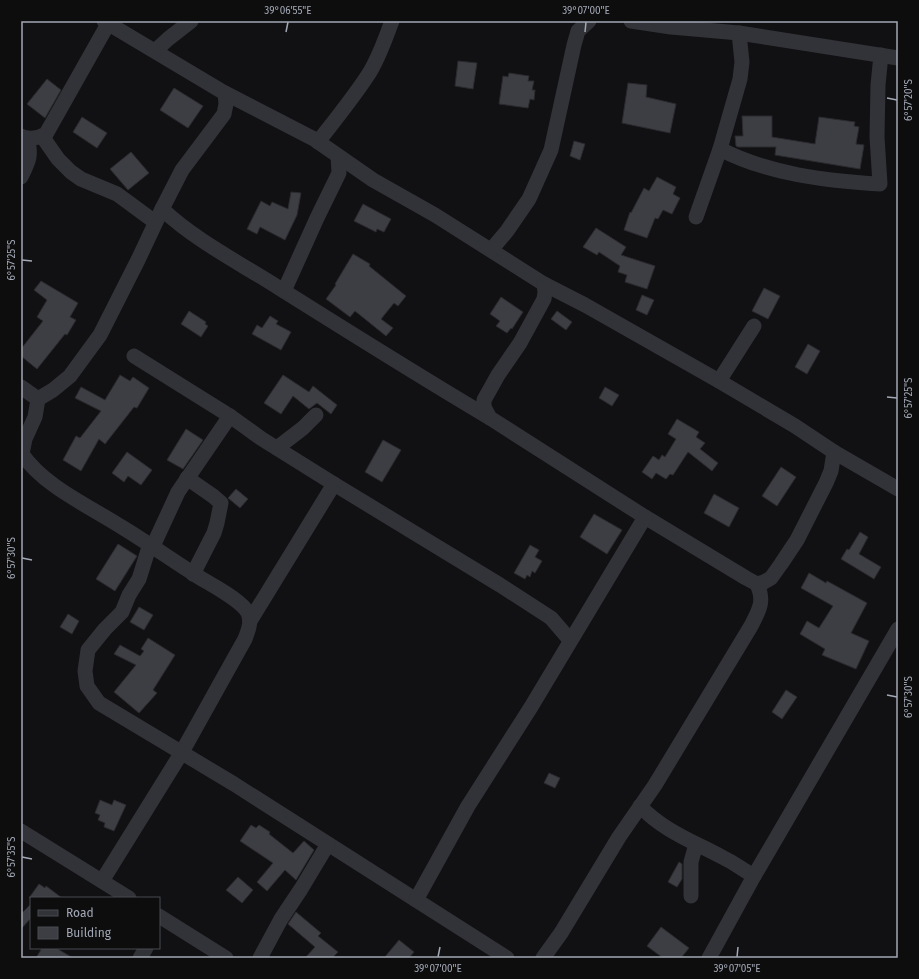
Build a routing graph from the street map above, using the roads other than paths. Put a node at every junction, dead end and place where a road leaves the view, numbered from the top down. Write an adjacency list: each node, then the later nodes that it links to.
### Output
1 (191, 21): 7 (street)
2 (392, 21): 13 (street)
3 (589, 21): 19 (street)
4 (630, 21): 6 (street)
5 (106, 22): 7 (street); 11 (street)
6 (739, 33): 8 (street); 14 (street)
7 (155, 52): 10 (street)
8 (881, 55): 9 (street); 14 (street)
9 (898, 58)
10 (225, 93): 13 (street); 17 (street)
11 (42, 136): 12 (street); 17 (street)
12 (24, 137): 16 (street)
13 (318, 142): 15 (street)
14 (720, 150): 18 (street)
15 (338, 156): 19 (street); 21 (street)
16 (21, 177)
17 (158, 215): 21 (street); 26 (street)
18 (696, 217)
19 (491, 250): 20 (street)
20 (544, 284): 24 (street); 29 (street)
21 (284, 291): 29 (street)
22 (754, 326): 24 (street)
23 (134, 356): 28 (street)
24 (719, 381): 31 (street)
25 (21, 387): 26 (street)
26 (38, 399): 32 (street)
27 (316, 415): 30 (street)
28 (230, 416): 30 (street); 33 (street)
29 (490, 418): 36 (street)
30 (277, 448): 34 (street)
31 (834, 452): 35 (street); 39 (street)
32 (21, 455): 37 (street)
33 (187, 478): 37 (street); 38 (street)
34 (334, 484): 40 (street); 42 (street)
35 (898, 489)
36 (645, 516): 39 (street); 42 (street)
37 (151, 545): 38 (street); 43 (street)
38 (193, 574): 40 (street)
39 (757, 584): 44 (street)
40 (250, 621): 43 (street)
41 (898, 629): 48 (street)
42 (570, 640): 52 (street)
43 (182, 752): 46 (street); 49 (street)
44 (640, 806): 47 (street); 59 (street)
45 (21, 832): 49 (street)
46 (328, 844): 52 (street); 57 (street)
47 (696, 844): 48 (street); 50 (street)
48 (754, 876): 60 (street)
49 (102, 881): 51 (street)
50 (691, 896)
51 (127, 897)
52 (416, 900): 58 (street)
53 (160, 919): 56 (street)
54 (145, 949): 55 (street)
55 (140, 958)
56 (226, 958)
57 (260, 958)
58 (507, 958)
59 (543, 958)
60 (709, 958)

